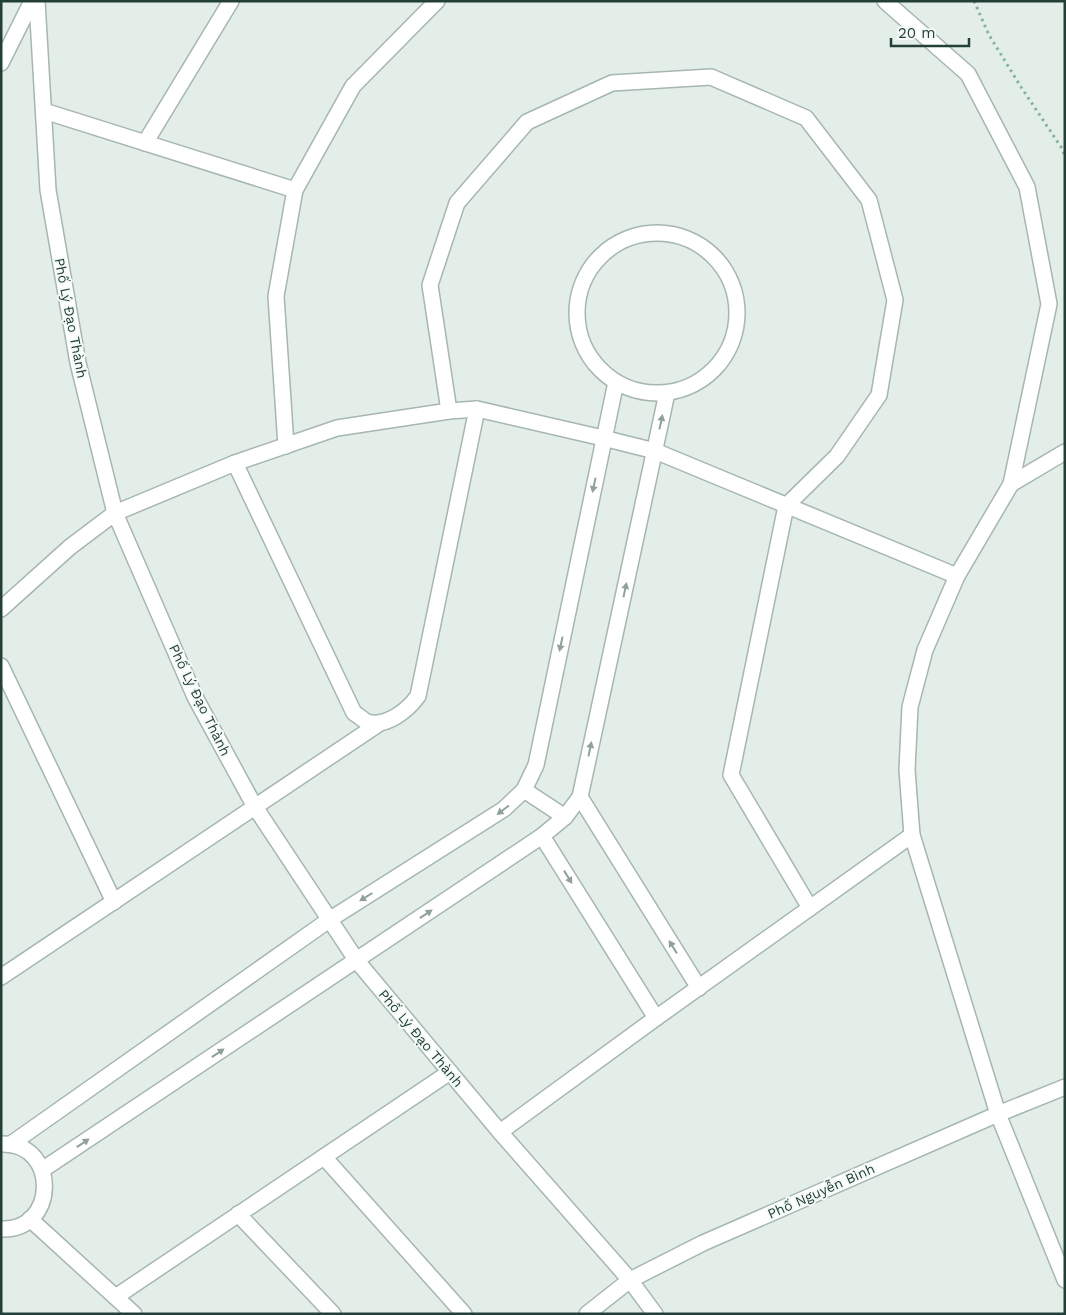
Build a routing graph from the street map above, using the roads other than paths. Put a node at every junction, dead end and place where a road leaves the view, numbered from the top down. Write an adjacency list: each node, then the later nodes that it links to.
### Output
1 (32, 1): 6 (street)
2 (37, 1): 7 (street, Phố Lý Đạo Thành)
3 (231, 1): 8 (street)
4 (437, 1): 9 (street)
5 (885, 1): 19 (street)
6 (1, 63)
7 (44, 111): 8 (street); 21 (street, Phố Lý Đạo Thành)
8 (145, 143): 9 (street)
9 (295, 190): 15 (street)
10 (616, 382): 11 (street); 11 (street); 14 (street)
11 (667, 393): 16 (street, one-way to 11)
12 (477, 410): 13 (street); 14 (street); 25 (street)
13 (449, 411): 15 (street); 20 (street)
14 (604, 438): 16 (street); 26 (street, one-way to 26)
15 (286, 446): 18 (street)
16 (655, 451): 20 (street); 27 (street, one-way to 16)
17 (1065, 452): 19 (street)
18 (235, 464): 21 (street); 25 (street)
19 (1010, 484): 22 (street)
20 (786, 506): 22 (street); 33 (street)
21 (115, 512): 23 (street); 28 (street, Phố Lý Đạo Thành)
22 (957, 576): 30 (street)
23 (1, 608)
24 (1, 666): 32 (street)
25 (380, 723): 28 (street)
26 (524, 790): 29 (street); 34 (street, one-way to 34)
27 (580, 797): 29 (street); 37 (street, one-way to 27)
28 (255, 807): 32 (street); 34 (street, Phố Lý Đạo Thành)
29 (565, 817): 31 (street)
30 (912, 835): 33 (street); 41 (street)
31 (542, 836): 35 (street, one-way to 31); 38 (street, one-way to 38)
32 (114, 902): 36 (street)
33 (810, 908): 37 (street)
34 (329, 920): 35 (street, Phố Lý Đạo Thành); 43 (street)
35 (357, 961): 39 (street, Phố Lý Đạo Thành); 45 (street, one-way to 35)
36 (1, 977)
37 (698, 988): 38 (street)
38 (656, 1018): 42 (street)
39 (450, 1072): 42 (street, Phố Lý Đạo Thành); 44 (street)
40 (1065, 1087): 41 (street, Phố Nguyễn Bình)
41 (998, 1114): 49 (street, Phố Nguyễn Bình); 50 (street)
42 (500, 1132): 49 (street, Phố Lý Đạo Thành)
43 (6, 1144): 45 (street)
44 (324, 1157): 46 (street); 54 (street)
45 (42, 1170): 47 (street)
46 (238, 1214): 51 (street); 53 (street)
47 (30, 1220): 48 (street); 51 (street)
48 (1, 1229)
49 (630, 1280): 55 (street, Phố Nguyễn Bình); 56 (street, Phố Lý Đạo Thành)
50 (1065, 1280)
51 (117, 1296): 52 (street)
52 (134, 1314)
53 (333, 1314)
54 (464, 1314)
55 (587, 1314)
56 (655, 1314)

